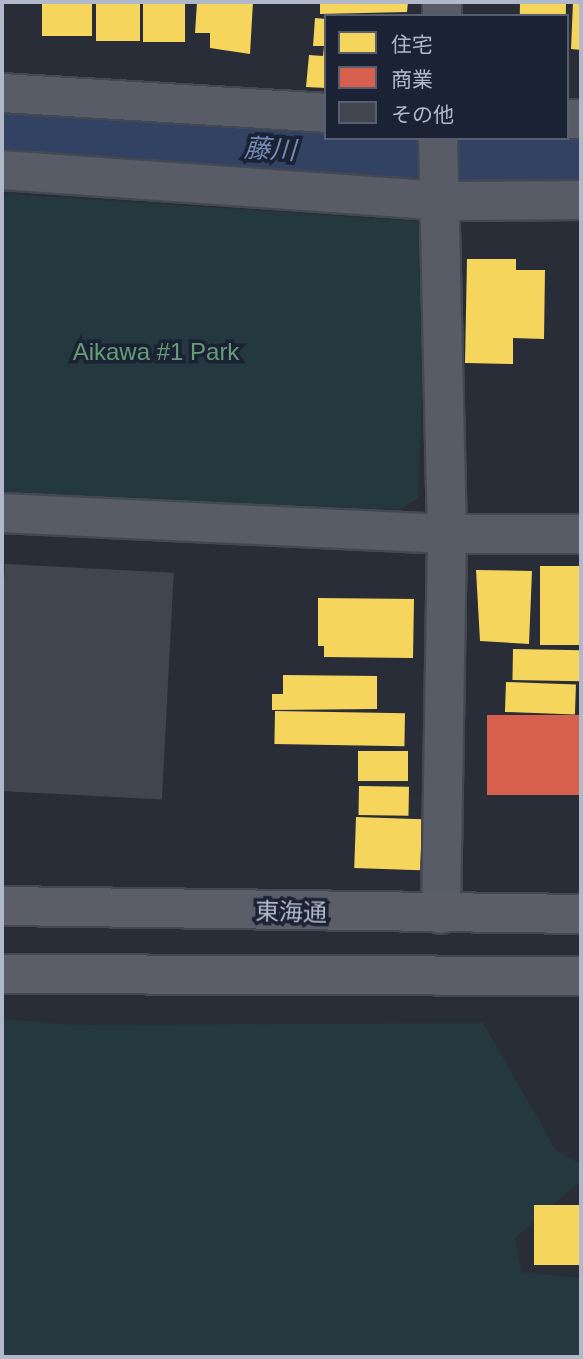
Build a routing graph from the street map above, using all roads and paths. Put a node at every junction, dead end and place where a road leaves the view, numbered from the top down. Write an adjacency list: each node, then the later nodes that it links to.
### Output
1 (2, 93): 2 (street)
2 (324, 113)
3 (438, 140): 5 (street)
4 (2, 170): 5 (street)
5 (442, 192): 6 (street); 8 (street)
6 (581, 200)
7 (2, 513): 8 (street)
8 (447, 534): 9 (street); 11 (street)
9 (581, 534)
10 (2, 906): 11 (main road, 東海通)
11 (441, 914): 12 (main road, 東海通)
12 (581, 914)
13 (2, 974): 14 (main road)
14 (581, 975)

